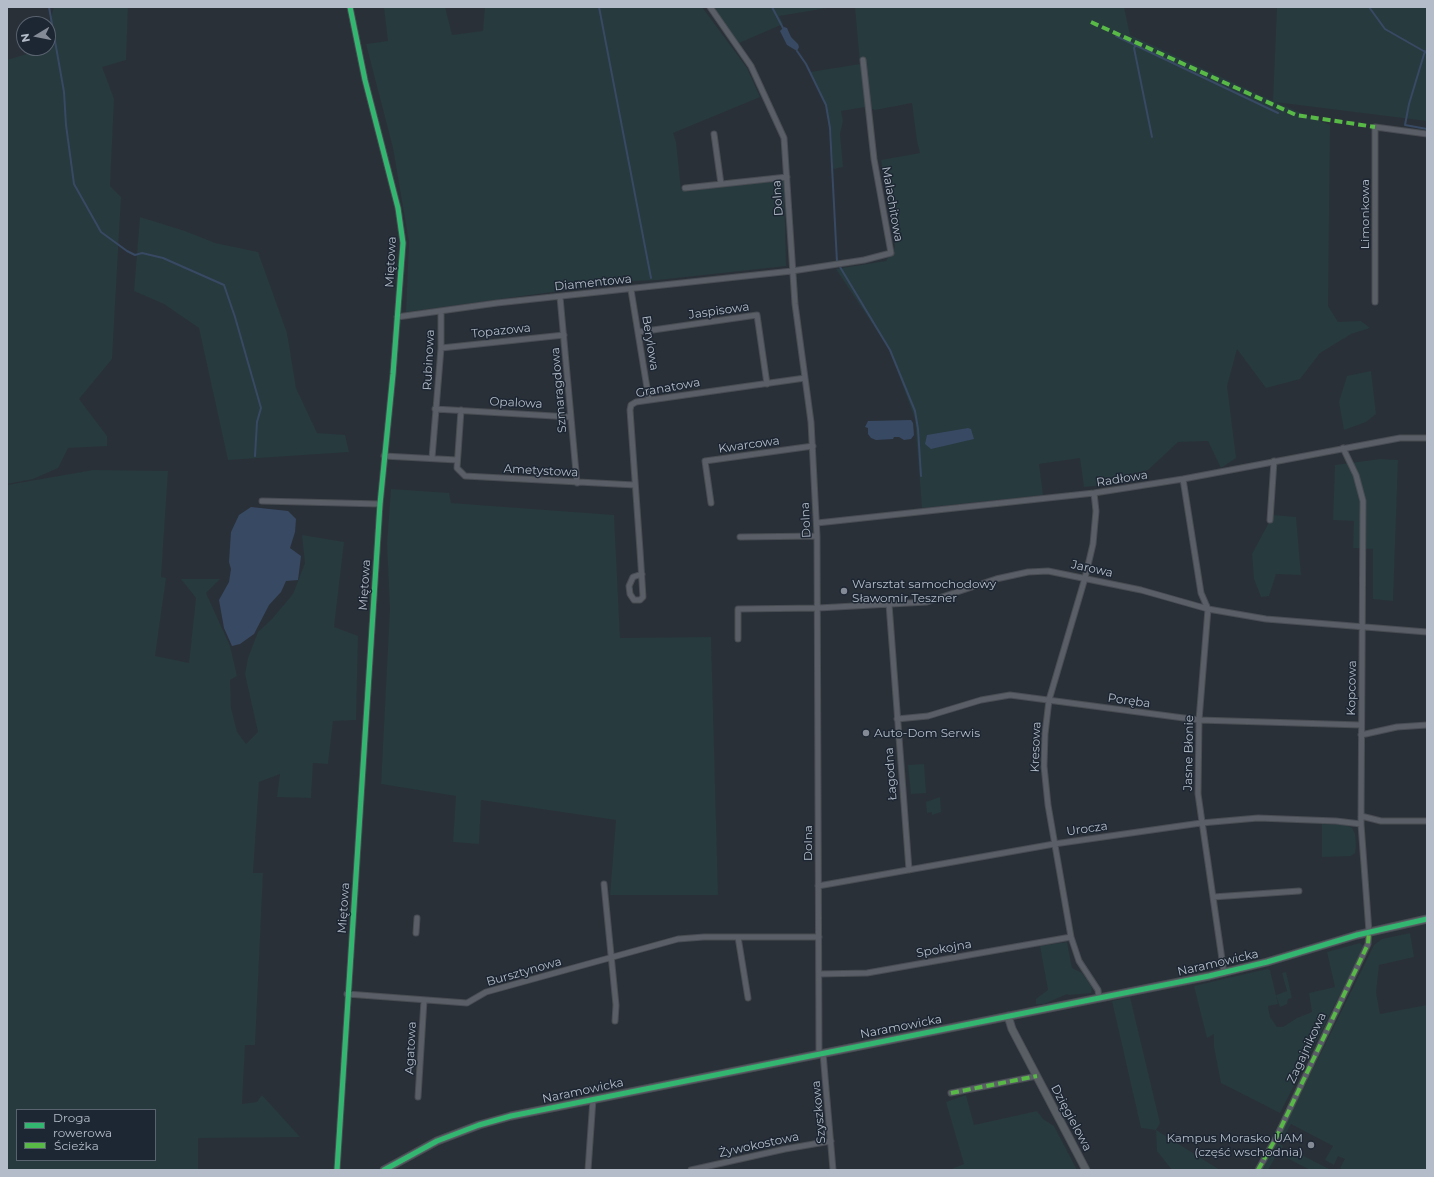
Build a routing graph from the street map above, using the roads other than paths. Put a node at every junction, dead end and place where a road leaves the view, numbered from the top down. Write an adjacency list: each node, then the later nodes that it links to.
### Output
1 (350, 7): 14 (street, Miętowa)
2 (710, 7): 6 (street, Dolna)
3 (863, 60): 9 (street, Malachitowa)
4 (714, 134): 7 (street)
5 (1427, 134): 12 (street, Limonkowa)
6 (787, 177): 7 (street); 9 (street, Dolna)
7 (721, 184): 8 (street)
8 (685, 188)
9 (792, 271): 10 (street, Diamentowa); 18 (street, Dolna)
10 (631, 290): 11 (street, Diamentowa); 15 (street, Berylowa)
11 (560, 296): 13 (street, Diamentowa); 16 (street, Szmaragdowa)
12 (1375, 302)
13 (441, 311): 14 (street, Diamentowa); 17 (street, Rubinowa)
14 (397, 317): 27 (street, Miętowa)
15 (639, 332): 19 (street, Jaspisowa); 20 (street, Berylowa)
16 (564, 335): 17 (street, Topazowa); 23 (street, Szmaragdowa)
17 (441, 348): 21 (street, Rubinowa)
18 (805, 378): 19 (street, Granatowa); 25 (street, Dolna)
19 (767, 384): 20 (street, Granatowa)
20 (649, 400): 33 (street, Granatowa)
21 (435, 409): 22 (street); 28 (street, Rubinowa)
22 (461, 410): 23 (street, Opalowa); 29 (street)
23 (571, 416): 32 (street, Szmaragdowa)
24 (1427, 438): 26 (street, Radłowa)
25 (813, 446): 36 (street, Kwarcowa); 39 (street, Dolna)
26 (1343, 448): 30 (street, Radłowa); 47 (street, Kopcowa)
27 (384, 456): 28 (street); 37 (street, Miętowa)
28 (432, 458): 29 (street)
29 (457, 460): 32 (street, Ametystowa)
30 (1274, 461): 31 (street, Radłowa); 38 (street)
31 (1183, 479): 34 (street, Radłowa); 46 (street)
32 (577, 482): 33 (street, Ametystowa)
33 (635, 485): 42 (street, Granatowa)
34 (1094, 493): 39 (street, Radłowa); 43 (street, Kresowa)
35 (262, 501): 37 (street)
36 (711, 503)
37 (380, 504): 76 (street, Miętowa)
38 (1270, 520)
39 (817, 523): 40 (street, Dolna)
40 (817, 536): 41 (street); 45 (street, Dolna)
41 (740, 537)
42 (642, 574): 42 (street, Granatowa)
43 (1085, 578): 44 (street, Jarowa); 46 (street, Jarowa); 50 (street, Kresowa)
44 (889, 604): 45 (street, Jarowa); 51 (street, Łagodna)
45 (818, 608): 49 (street, Jarowa); 63 (street, Dolna)
46 (1208, 608): 47 (street, Jarowa); 52 (street, Jasne Błonie)
47 (1362, 628): 48 (street, Jarowa); 53 (street, Kopcowa)
48 (1427, 632)
49 (738, 639)
50 (1049, 700): 51 (street, Poręba); 52 (street, Poręba); 60 (street, Kresowa)
51 (897, 720): 61 (street, Łagodna)
52 (1198, 720): 53 (street, Poręba); 58 (street, Jasne Błonie)
53 (1361, 725): 55 (street, Kopcowa)
54 (1427, 725): 55 (street)
55 (1361, 735): 56 (street, Kopcowa)
56 (1361, 816): 57 (street); 59 (street, Kopcowa)
57 (1427, 821)
58 (1202, 823): 59 (street, Urocza); 60 (street, Urocza); 65 (street, Jasne Błonie)
59 (1361, 824): 68 (street, Kopcowa)
60 (1054, 844): 61 (street, Urocza); 72 (street, Kresowa)
61 (908, 870): 63 (street, Urocza)
62 (604, 884): 73 (street)
63 (818, 886): 71 (street, Dolna)
64 (1299, 891): 65 (street)
65 (1213, 897): 74 (street, Jasne Błonie)
66 (417, 918): 69 (street)
67 (1427, 919): 68 (street, Naramowicka)
68 (1369, 932): 74 (street, Naramowicka); 94 (street, Zagajnikowa)
69 (416, 933)
70 (738, 937): 71 (street, Bursztynowa); 73 (street, Bursztynowa); 77 (street)
71 (819, 937): 75 (street, Dolna)
72 (1071, 937): 75 (street, Spokojna); 78 (street, Kresowa)
73 (611, 957): 79 (street, Bursztynowa); 81 (street)
74 (1224, 973): 78 (street, Naramowicka)
75 (819, 974): 82 (street, Dolna)
76 (347, 994): 79 (street, Bursztynowa); 88 (street, Miętowa)
77 (748, 998)
78 (1100, 998): 80 (street, Naramowicka)
79 (424, 1000): 85 (street, Agatowa)
80 (1008, 1016): 82 (street, Naramowicka); 83 (street, Dzięgielowa)
81 (615, 1021)
82 (821, 1053): 86 (street, Naramowicka); 87 (street, Szyszkowa)
83 (1037, 1076): 84 (street, Dzięgielowa); 93 (street, Dzięgielowa)
84 (951, 1093)
85 (418, 1097)
86 (593, 1099): 89 (street, Naramowicka); 90 (street)
87 (831, 1141): 91 (street, Żywokostowa); 92 (street, Szyszkowa)
88 (336, 1170)
89 (384, 1170)
90 (588, 1170)
91 (692, 1170)
92 (833, 1170)
93 (1086, 1170)
94 (1258, 1170)

